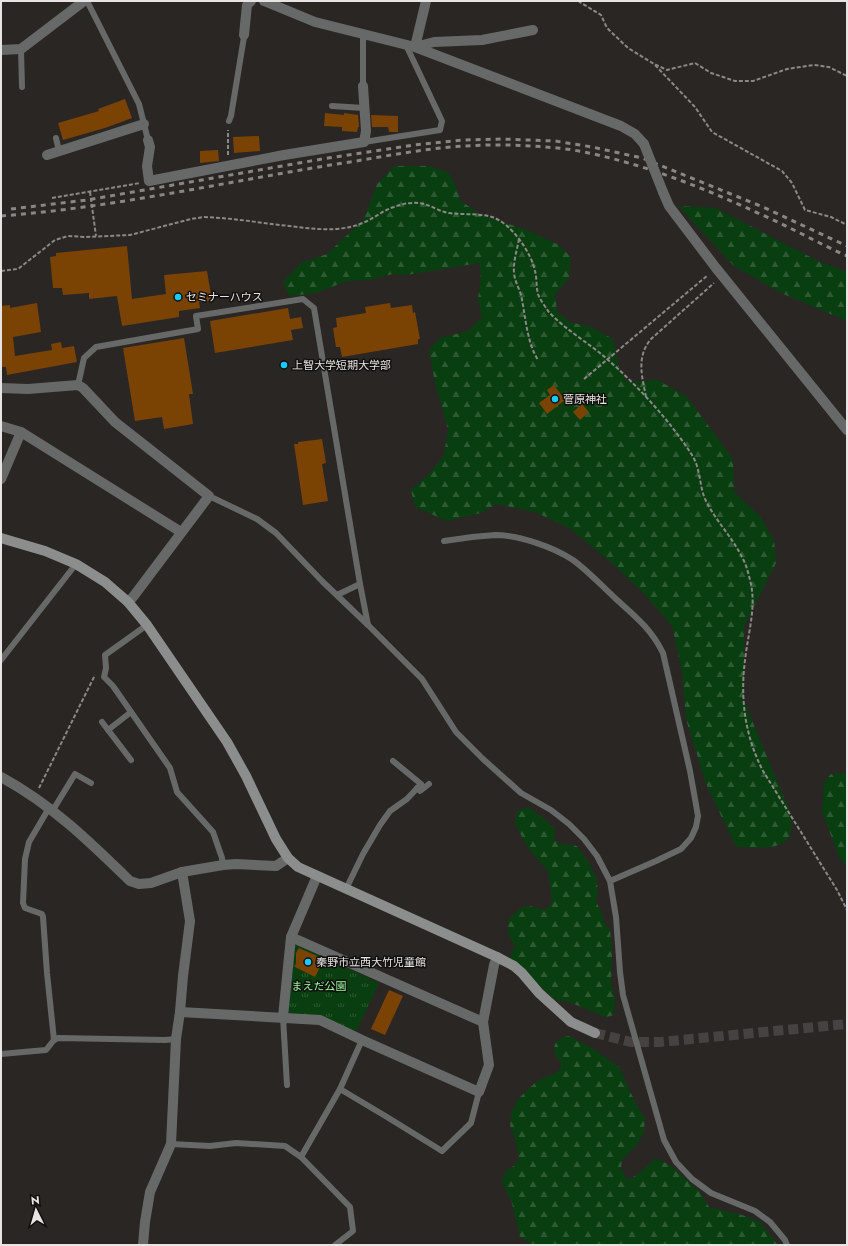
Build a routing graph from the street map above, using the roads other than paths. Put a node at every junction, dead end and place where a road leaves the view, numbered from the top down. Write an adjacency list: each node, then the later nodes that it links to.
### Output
1 (86, 1): 10 (street); 17 (lane)
2 (250, 1): 7 (street)
3 (264, 1): 5 (street)
4 (426, 1): 9 (street)
5 (286, 6): 8 (street)
6 (533, 30): 9 (street)
7 (244, 35): 16 (lane)
8 (363, 35): 9 (street); 12 (lane)
9 (410, 46): 20 (lane); 26 (street, bridge)
10 (21, 49): 11 (street); 13 (lane)
11 (1, 50)
12 (363, 86): 15 (street)
13 (22, 87)
14 (332, 106): 15 (lane)
15 (364, 108): 20 (street)
16 (229, 121)
17 (144, 124): 19 (lane); 21 (street)
18 (56, 138): 21 (lane)
19 (148, 140): 20 (street)
20 (364, 142)
21 (60, 151): 22 (street)
22 (47, 155)
23 (78, 385): 24 (street); 29 (street); 34 (lane)
24 (1, 388)
25 (1, 426): 27 (street)
26 (847, 430)
27 (21, 432): 28 (street); 30 (street)
28 (1, 480)
29 (209, 496): 30 (street); 35 (lane)
30 (181, 532): 36 (street)
31 (1, 538): 33 (street)
32 (444, 542): 54 (lane)
33 (76, 564): 36 (street); 39 (lane)
34 (360, 584): 35 (lane); 37 (lane)
35 (337, 594): 37 (lane)
36 (128, 602): 38 (street)
37 (368, 624): 54 (lane)
38 (147, 625): 40 (lane); 50 (street)
39 (1, 660)
40 (131, 712): 42 (lane); 51 (lane)
41 (102, 722): 42 (lane)
42 (108, 730): 43 (lane)
43 (131, 760)
44 (393, 761): 48 (lane)
45 (1, 777): 49 (street)
46 (92, 784): 49 (lane)
47 (429, 784): 48 (lane)
48 (417, 788): 55 (lane)
49 (51, 809): 52 (street); 63 (lane)
50 (288, 858): 51 (street); 53 (street)
51 (223, 865): 52 (street)
52 (182, 872): 58 (street)
53 (317, 876): 55 (street); 56 (street)
54 (610, 881): 73 (lane)
55 (346, 889): 57 (street)
56 (291, 938): 59 (street); 60 (street)
57 (497, 957): 60 (street); 61 (street)
58 (180, 1012): 59 (street); 62 (street)
59 (283, 1017): 64 (street); 66 (lane)
60 (483, 1022): 68 (street)
61 (595, 1034)
62 (176, 1039): 63 (lane); 69 (street)
63 (54, 1040): 65 (lane)
64 (362, 1040): 67 (lane); 68 (street)
65 (1, 1054)
66 (287, 1085)
67 (340, 1089): 68 (lane); 70 (lane)
68 (479, 1092)
69 (171, 1144): 70 (lane); 71 (street)
70 (301, 1157): 72 (lane)
71 (143, 1245)
72 (335, 1245)
73 (787, 1245)

